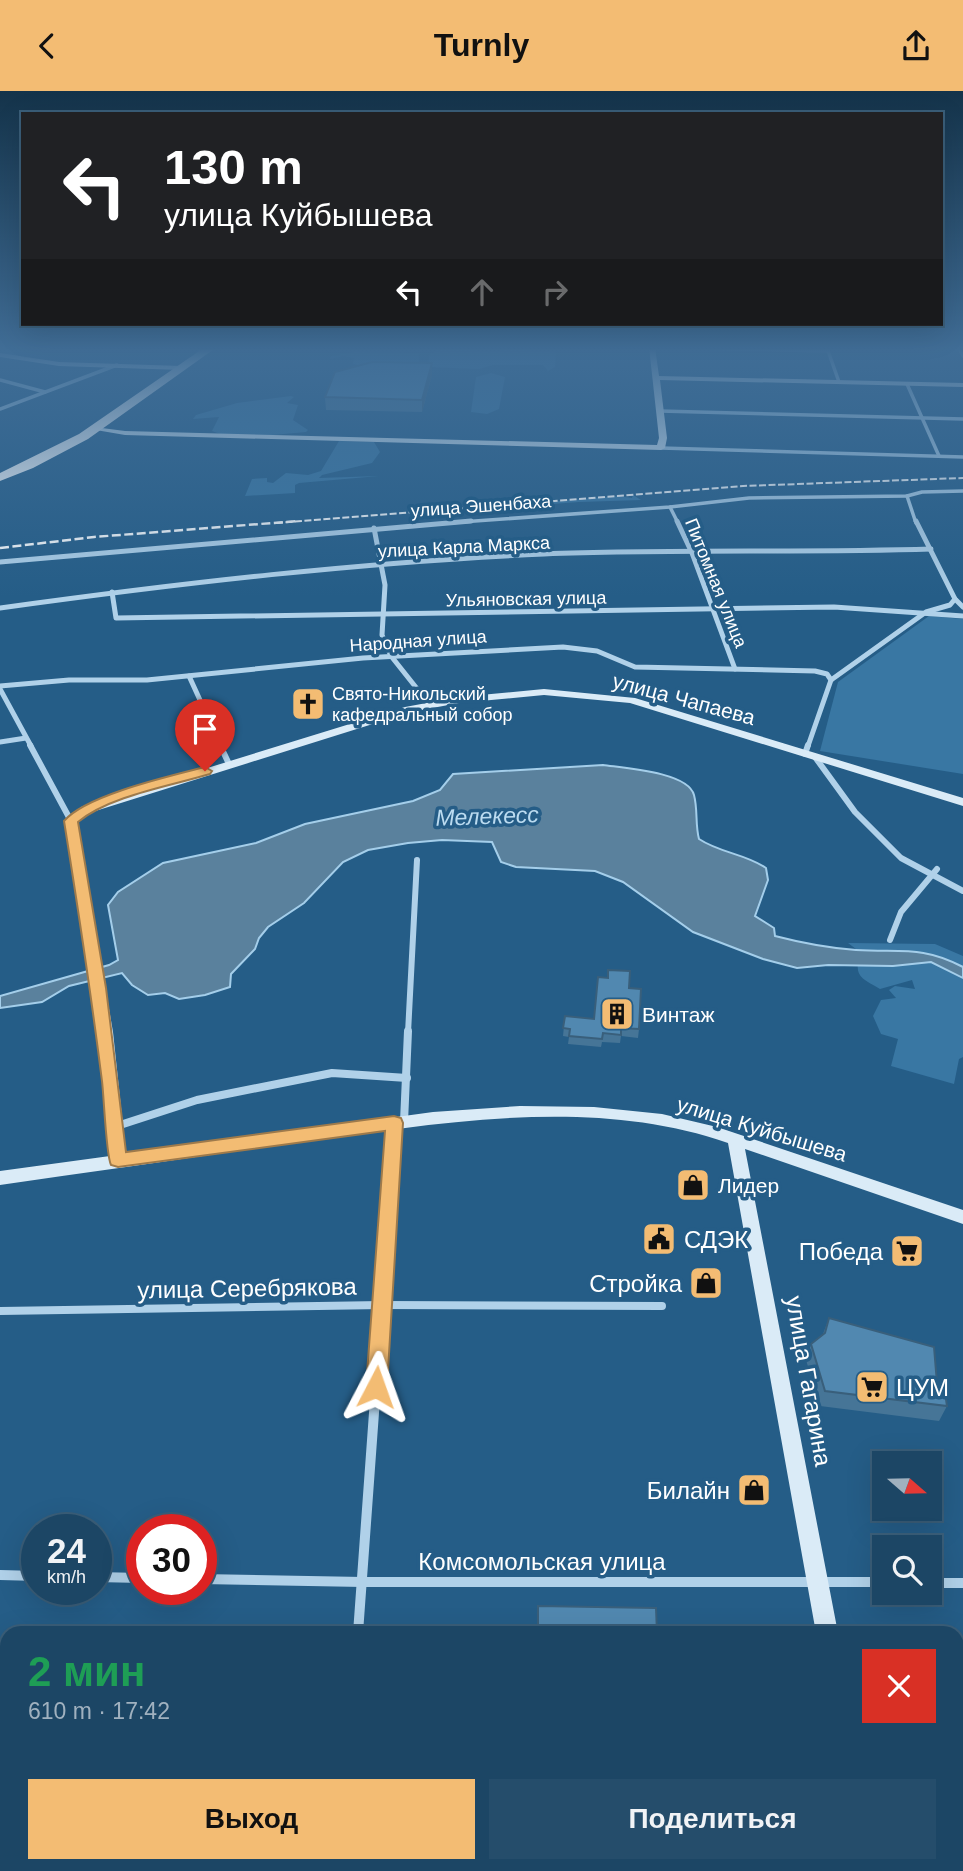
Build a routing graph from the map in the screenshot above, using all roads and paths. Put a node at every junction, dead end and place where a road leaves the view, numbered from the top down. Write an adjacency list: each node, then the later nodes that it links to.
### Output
1 (92, 430): 8 (highway)
2 (102, 430): 5 (street)
3 (662, 430): 5 (street)
4 (928, 430): 6 (street)
5 (661, 448): 6 (street)
6 (939, 456): 7 (street)
7 (963, 457)
8 (0, 477)
9 (963, 491): 10 (street, улица Эшенбаха)
10 (907, 496): 11 (street, улица Эшенбаха); 13 (street)
11 (670, 507): 12 (street, улица Эшенбаха); 14 (street, Питомная улица)
12 (374, 528): 15 (street, улица Эшенбаха); 16 (street)
13 (931, 549): 14 (street, улица Карла Маркса); 18 (street)
14 (692, 553): 16 (street, улица Карла Маркса); 21 (street, Питомная улица)
15 (0, 562)
16 (381, 565): 17 (street, улица Карла Маркса); 23 (street)
17 (112, 592): 20 (street, улица Карла Маркса); 23 (street, Ульяновская улица)
18 (955, 599): 19 (street); 22 (street)
19 (963, 607)
20 (0, 608)
21 (712, 609): 22 (street, Ульяновская улица); 23 (street, Ульяновская улица); 26 (street, Питомная улица)
22 (926, 612): 24 (street, Ульяновская улица); 28 (street)
23 (383, 615): 25 (street)
24 (963, 616)
25 (392, 658): 26 (street, Народная улица); 27 (street, Народная улица); 30 (street)
26 (735, 669): 28 (street, Народная улица)
27 (189, 676): 29 (street, Народная улица); 34 (street)
28 (831, 680): 33 (street)
29 (0, 687): 31 (street)
30 (430, 705): 33 (street, улица Чапаева); 34 (street, улица Чапаева)
31 (26, 738): 32 (street); 36 (street)
32 (0, 743)
33 (810, 755): 35 (street, улица Чапаева); 38 (street)
34 (229, 764): 36 (street, улица Чапаева)
35 (963, 802)
36 (71, 821): 43 (street)
37 (417, 860): 41 (street)
38 (934, 872): 39 (street); 40 (street)
39 (963, 891)
40 (890, 940)
41 (407, 1078): 42 (street); 43 (street)
42 (399, 1123): 44 (street, улица Куйбышева); 45 (street, улица Куйбышева); 48 (street)
43 (116, 1126): 45 (street)
44 (736, 1139): 47 (street, улица Куйбышева); 54 (street, улица Гагарина)
45 (118, 1160): 46 (street, улица Куйбышева)
46 (0, 1178)
47 (963, 1217)
48 (382, 1305): 49 (street, улица Серебрякова); 50 (street, улица Серебрякова); 55 (street)
49 (662, 1306)
50 (0, 1311)
51 (0, 1575): 52 (street)
52 (21, 1576)
53 (217, 1579): 55 (street, Комсомольская улица)
54 (817, 1580): 55 (street, Комсомольская улица); 56 (street, Комсомольская улица); 60 (street, улица Гагарина)
55 (363, 1582): 59 (street)
56 (872, 1582)
57 (942, 1583): 58 (street)
58 (963, 1583)
59 (359, 1626)
60 (826, 1626)

